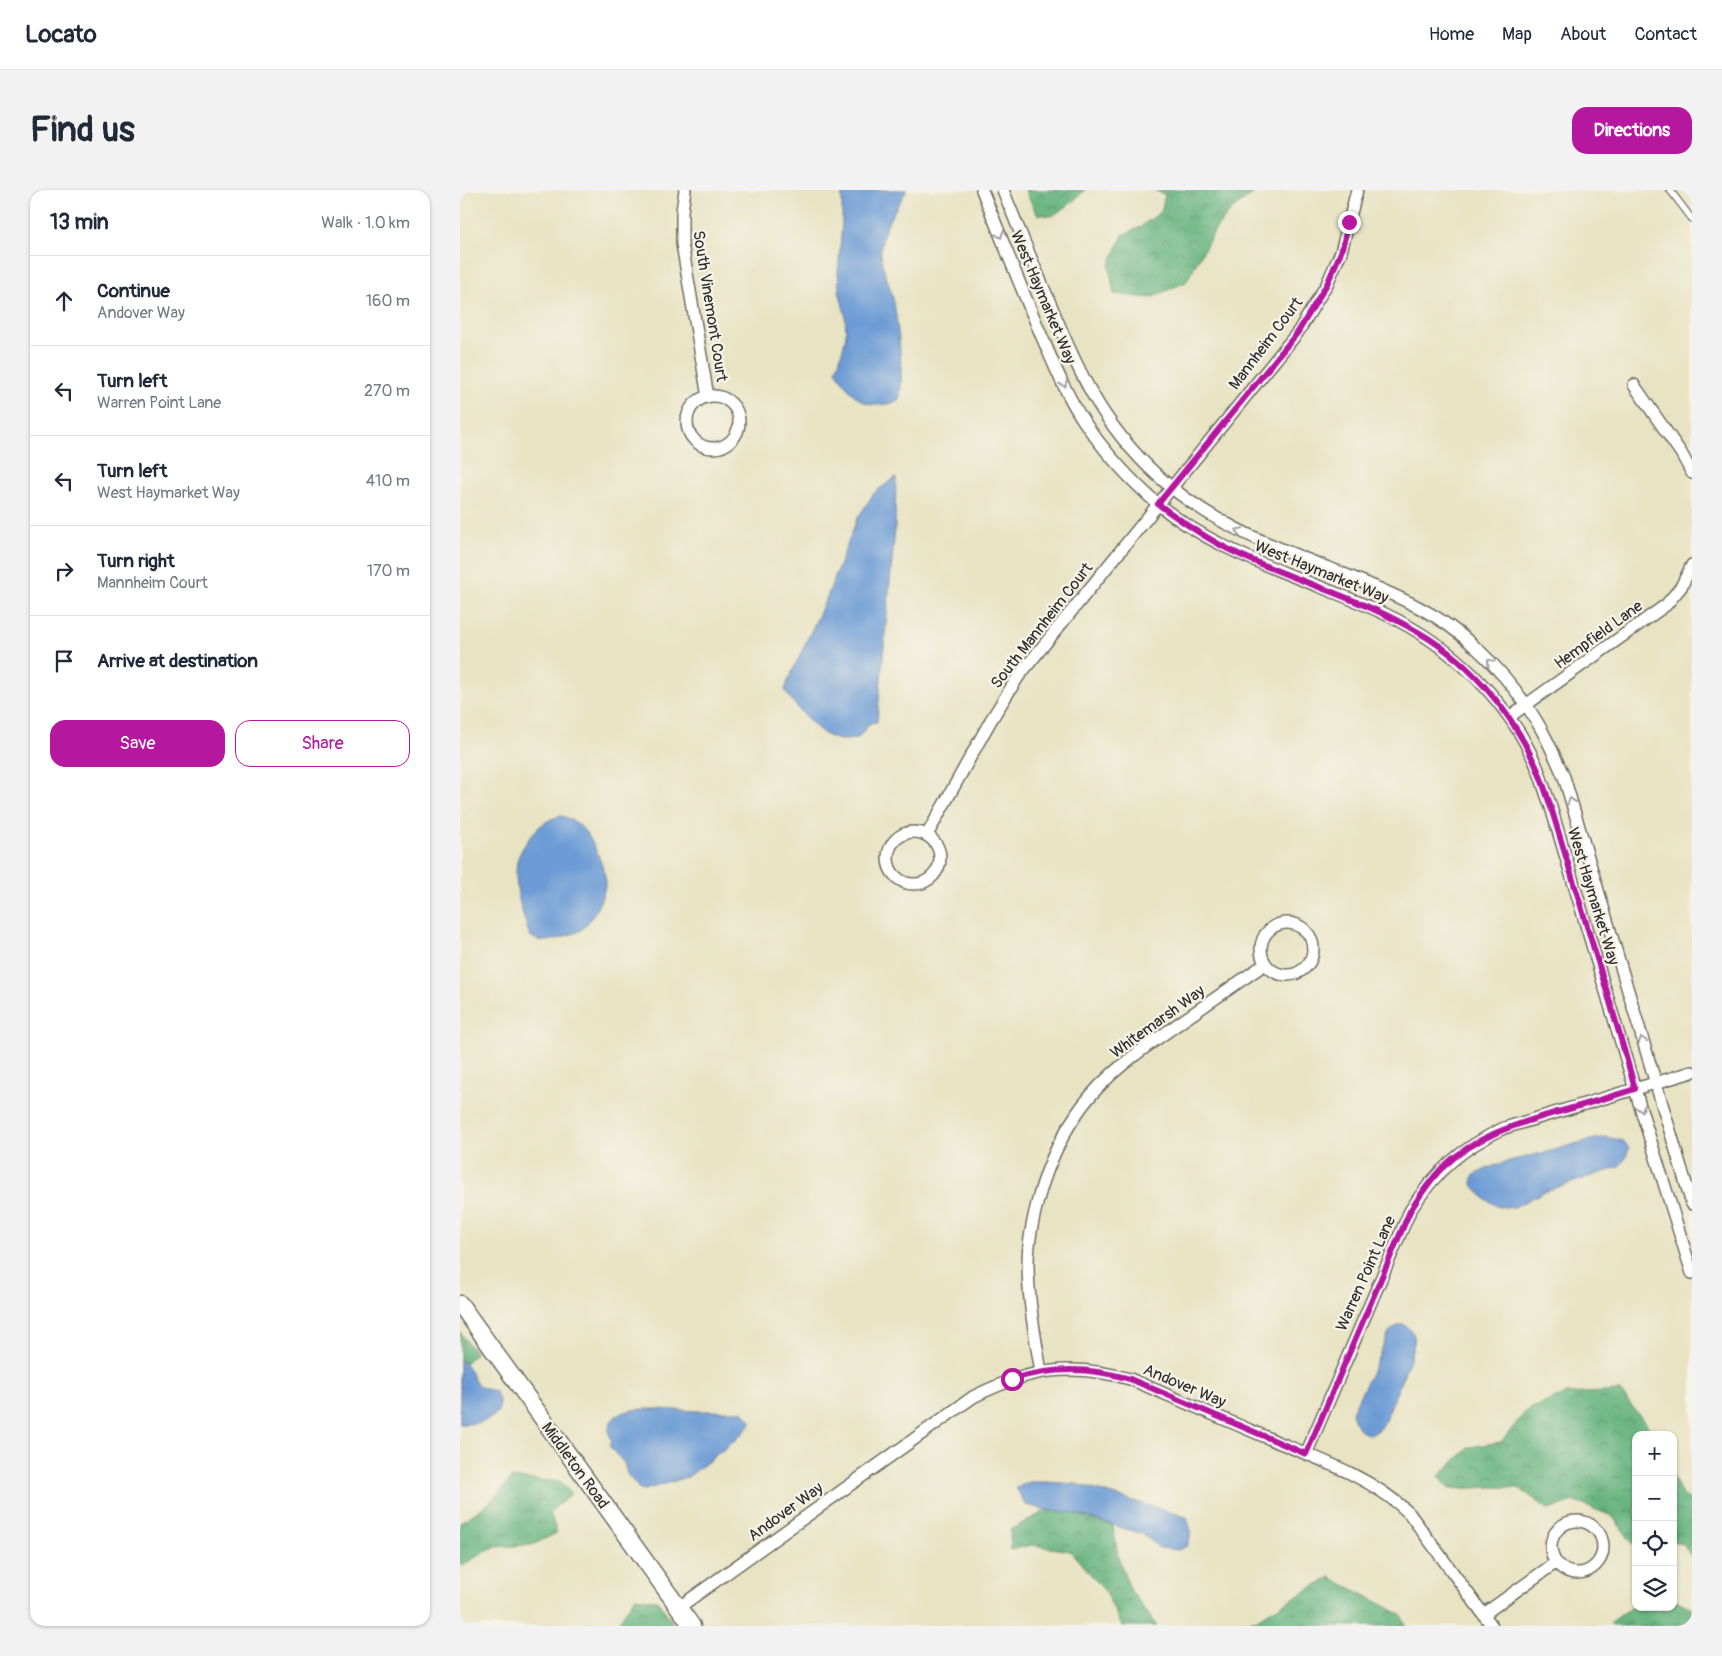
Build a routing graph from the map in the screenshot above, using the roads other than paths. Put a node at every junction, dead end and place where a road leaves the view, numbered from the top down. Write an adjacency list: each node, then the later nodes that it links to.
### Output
1 (685, 190): 9 (street, South Vinemont Court)
2 (982, 190): 6 (street, West Haymarket Way)
3 (1356, 190): 11 (street, Mannheim Court)
4 (1670, 190): 7 (lane)
5 (1005, 195): 6 (street, West Haymarket Way); 11 (street, West Haymarket Way)
6 (989, 208): 11 (street, West Haymarket Way, one-way to 11)
7 (1692, 219)
8 (1634, 385): 10 (street)
9 (708, 397): 9 (street, South Vinemont Court)
10 (1692, 473)
11 (1164, 495): 13 (street, West Haymarket Way, one-way to 11); 14 (street, West Haymarket Way); 15 (street, South Mannheim Court)
12 (1692, 565): 13 (street, Hempfield Lane)
13 (1526, 705): 14 (street, Hempfield Lane); 18 (street, West Haymarket Way, one-way to 13)
14 (1509, 717): 19 (street, West Haymarket Way)
15 (927, 834): 15 (street)
16 (1265, 964): 16 (street); 23 (street, Whitemarsh Way)
17 (1692, 1072): 18 (street, Warren Point Lane)
18 (1655, 1083): 19 (street, Warren Point Lane); 20 (street, West Haymarket Way)
19 (1635, 1089): 21 (street, West Haymarket Way, one-way to 21); 24 (street, Warren Point Lane)
20 (1692, 1204)
21 (1692, 1273)
22 (460, 1304): 26 (street, Middleton Road)
23 (1041, 1372): 24 (street, Andover Way); 26 (street, Andover Way)
24 (1306, 1454): 27 (street, Andover Way)
25 (1555, 1563): 25 (street); 27 (street)
26 (678, 1608): 28 (street, Middleton Road)
27 (1484, 1614): 29 (street, Andover Way)
28 (692, 1626)
29 (1492, 1626)

